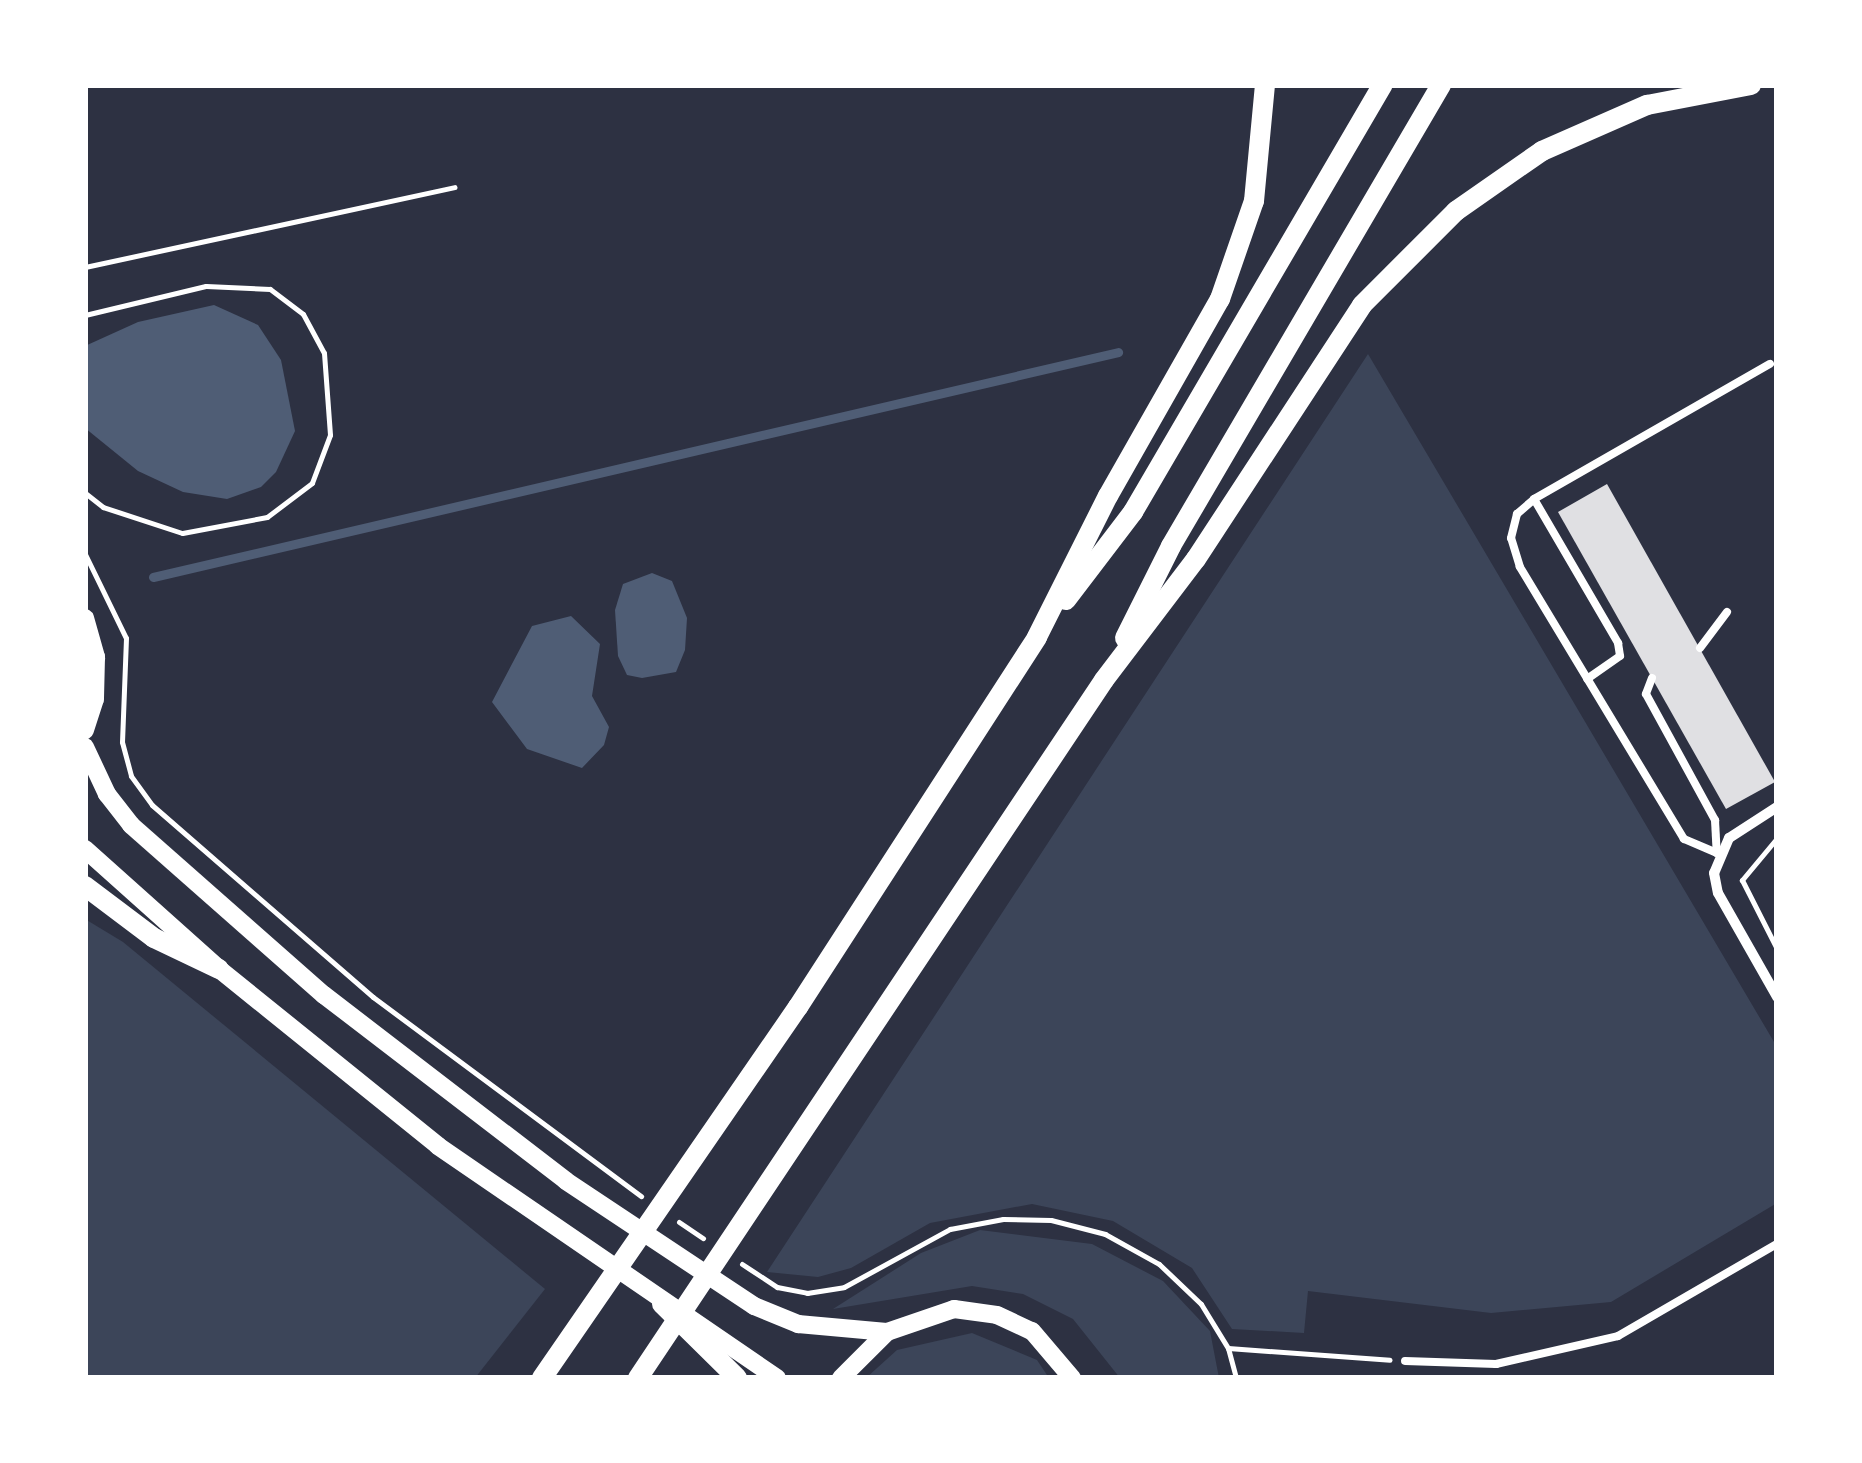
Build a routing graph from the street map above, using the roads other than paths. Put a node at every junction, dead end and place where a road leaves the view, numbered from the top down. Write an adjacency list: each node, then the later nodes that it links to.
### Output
1 (1265, 85): 9 (main road)
2 (1383, 85): 9 (main road)
3 (1440, 85): 13 (main road)
4 (1751, 85): 13 (main road)
5 (1770, 364): 6 (lane)
6 (1534, 499): 12 (lane); 12 (lane)
7 (1727, 612): 10 (lane)
8 (85, 618): 14 (street)
9 (1037, 637): 26 (main road)
10 (1700, 648)
11 (1652, 678): 18 (lane)
12 (1588, 679): 18 (lane)
13 (1104, 680): 27 (main road)
14 (85, 730)
15 (85, 747): 24 (street)
16 (1777, 807): 18 (street)
17 (85, 849): 20 (street)
18 (1717, 853): 21 (street)
19 (85, 886): 20 (main road)
20 (219, 969): 23 (street)
21 (1777, 997)
22 (1777, 1244): 25 (lane)
23 (662, 1304): 28 (main road); 29 (street)
24 (887, 1332): 30 (street); 31 (street)
25 (1405, 1361)
26 (542, 1378)
27 (638, 1378)
28 (737, 1378)
29 (777, 1378)
30 (841, 1378)
31 (1072, 1378)

